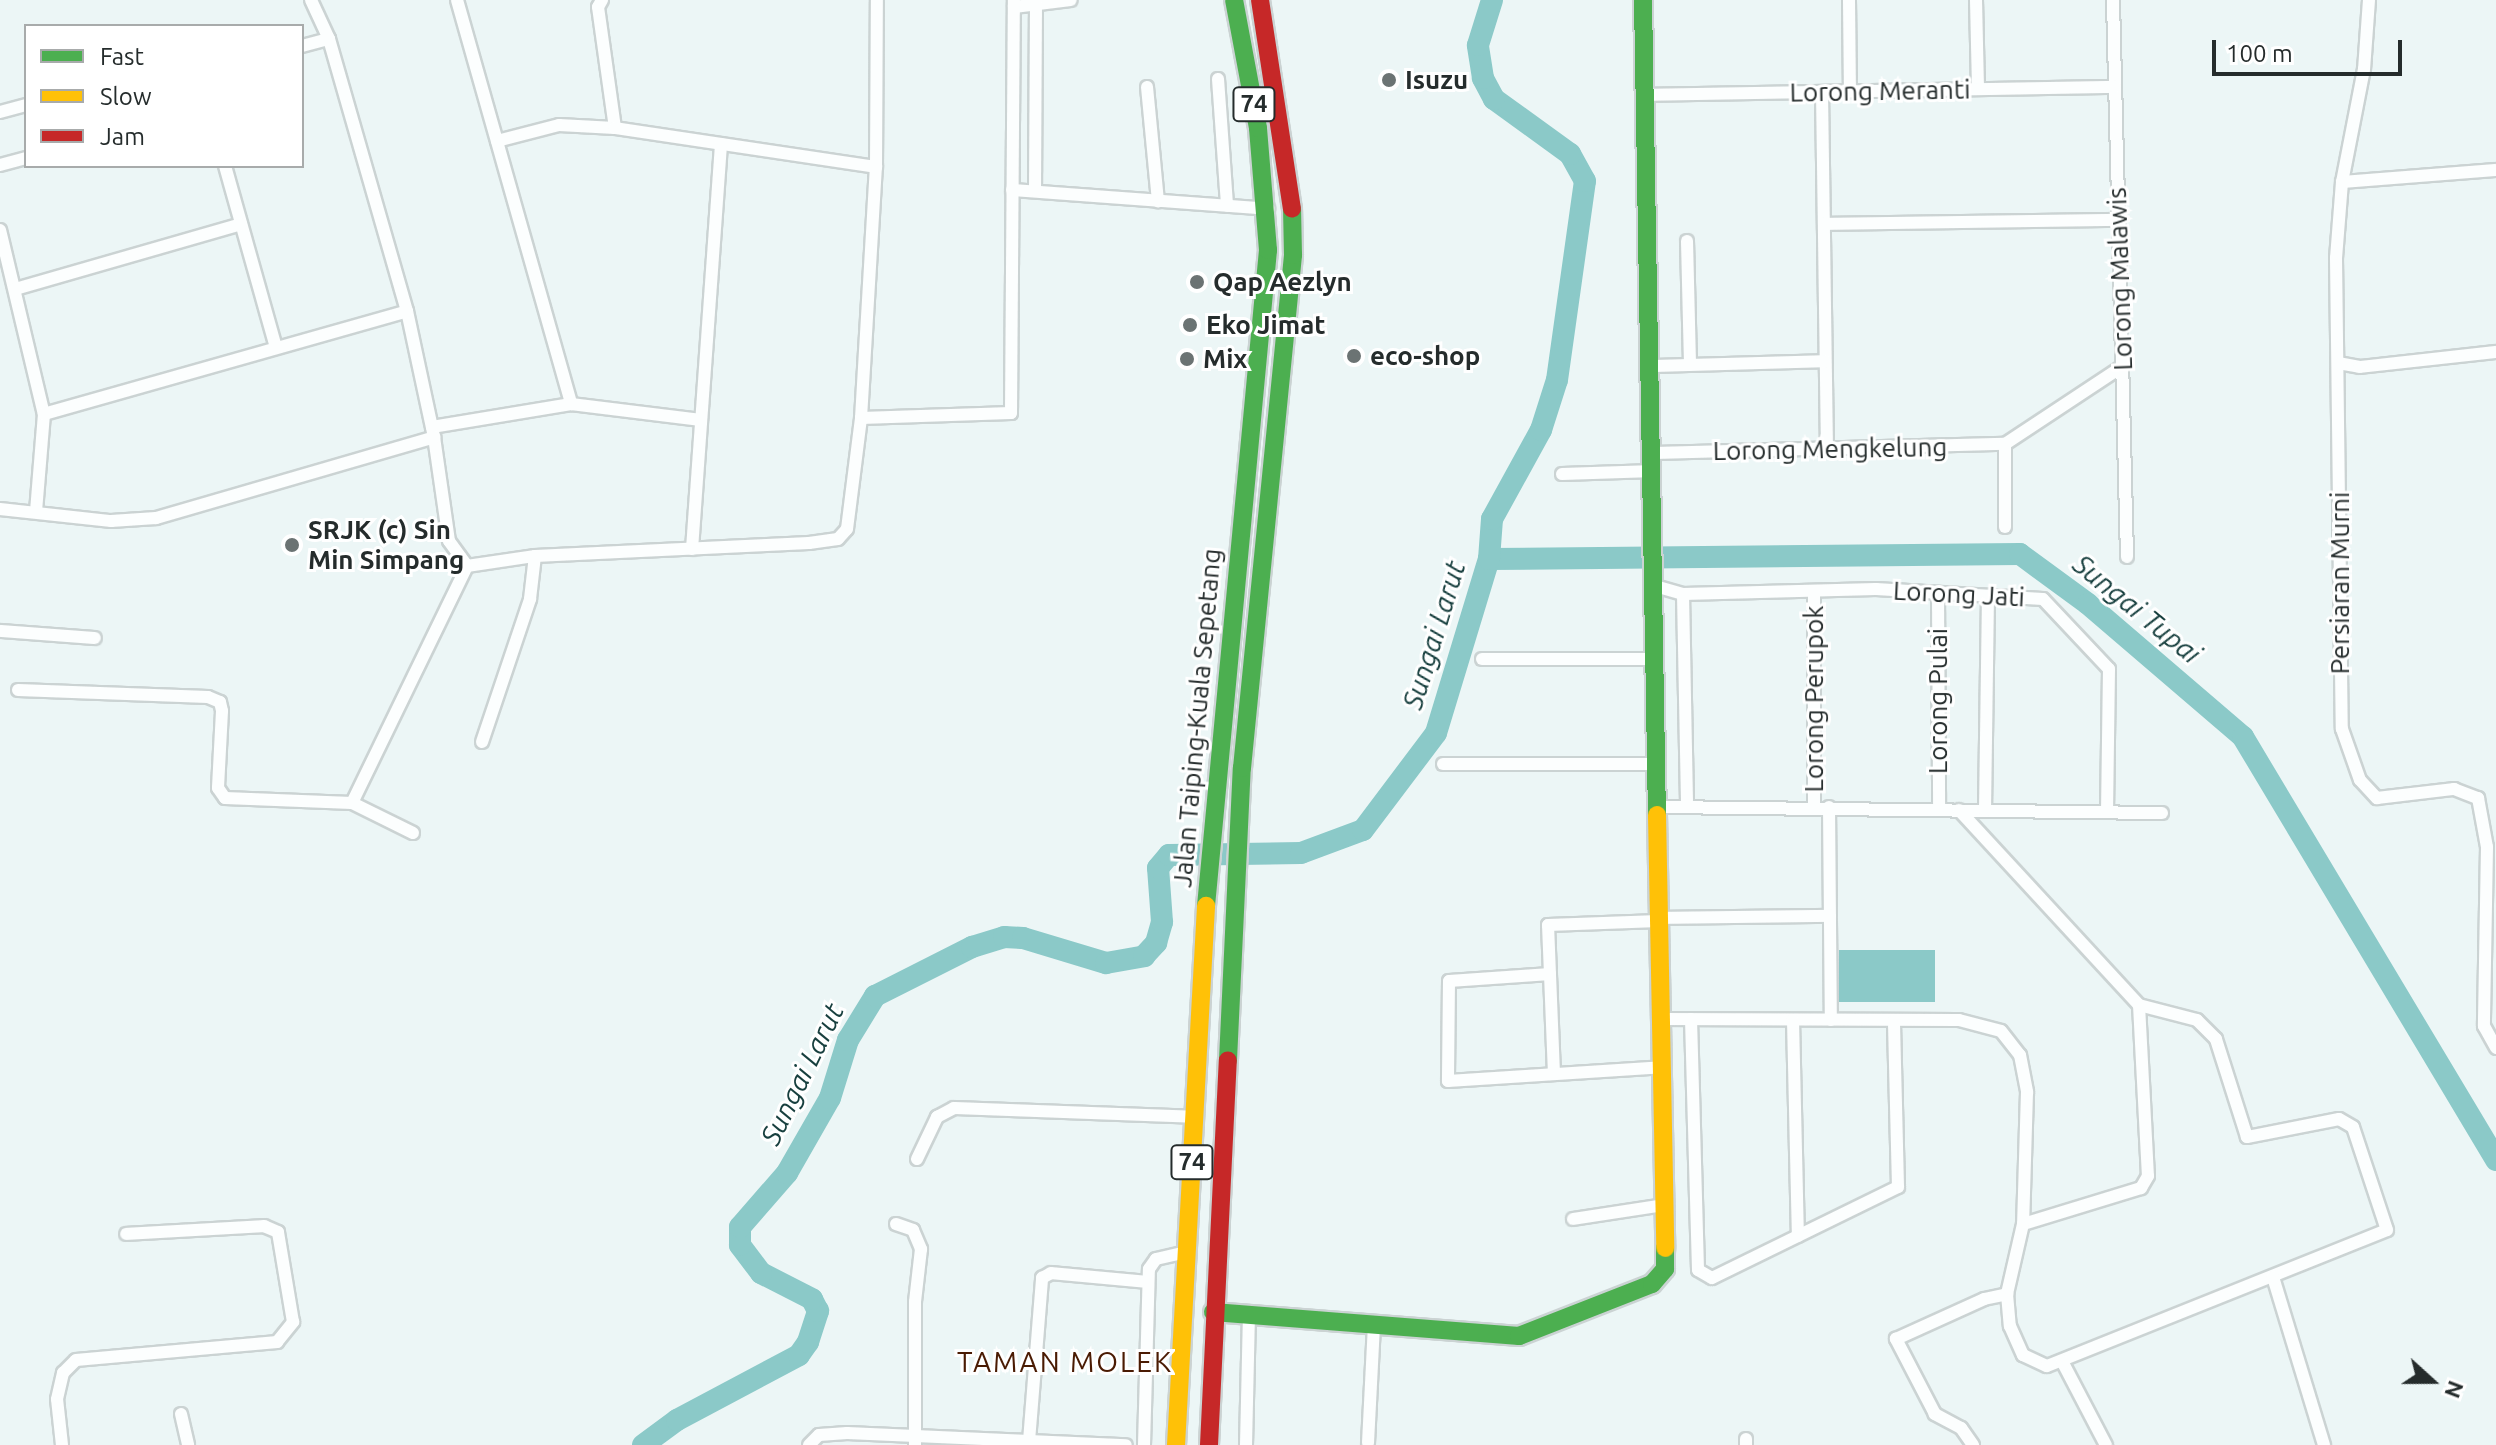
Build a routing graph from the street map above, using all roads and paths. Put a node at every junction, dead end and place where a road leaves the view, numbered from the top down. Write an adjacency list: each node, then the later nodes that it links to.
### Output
1 (311, 0): 15 (street)
2 (457, 0): 27 (street)
3 (602, 0): 26 (street)
4 (877, 0): 31 (street)
5 (1071, 0): 14 (street)
6 (1234, 0): 39 (main road, Jalan Taiping-Kuala Sepetang / 74)
7 (1260, 0): 120 (main road, Jalan Taiping-Kuala Sepetang / 74)
8 (1643, 0): 23 (main road)
9 (1849, 0): 21 (street)
10 (1976, 0): 20 (street)
11 (2113, 0): 19 (street, Lorong Malawis)
12 (2369, 0): 34 (street, Persiaran Murni)
13 (1014, 3): 14 (street); 35 (street)
14 (1036, 4): 36 (street)
15 (329, 39): 16 (street); 46 (street)
16 (304, 45)
17 (1218, 79): 38 (street)
18 (1147, 87): 37 (street)
19 (2115, 87): 20 (street, Lorong Meranti); 40 (street, Lorong Malawis)
20 (1978, 89): 21 (street, Lorong Meranti)
21 (1850, 91): 22 (street, Lorong Meranti)
22 (1822, 92): 23 (street, Lorong Meranti); 42 (street)
23 (1644, 95): 52 (main road)
24 (24, 106): 25 (street)
25 (0, 112)
26 (615, 128): 27 (street); 28 (street)
27 (497, 141): 54 (street)
28 (721, 144): 31 (street); 57 (street)
29 (24, 159): 30 (street)
30 (0, 165)
31 (876, 167): 56 (street)
32 (226, 168): 41 (street)
33 (2496, 170): 34 (street)
34 (2342, 182): 51 (street, Persiaran Murni)
35 (1012, 190): 36 (street); 56 (street)
36 (1035, 191): 37 (street)
37 (1158, 201): 38 (street)
38 (1227, 206): 39 (street)
39 (1268, 209): 108 (main road, Jalan Taiping-Kuala Sepetang / 74)
40 (2118, 220): 42 (street); 53 (street, Lorong Malawis)
41 (241, 224): 45 (street); 47 (street)
42 (1824, 224): 49 (street)
43 (0, 230): 45 (street)
44 (1687, 241): 50 (street)
45 (15, 289): 55 (street)
46 (407, 311): 47 (street); 58 (street)
47 (276, 347): 55 (street)
48 (2496, 352): 51 (street)
49 (1825, 361): 50 (street); 60 (street)
50 (1690, 363): 52 (street)
51 (2338, 363): 94 (street, Persiaran Murni)
52 (1651, 366): 61 (main road)
53 (2123, 366): 59 (street); 68 (street, Lorong Malawis)
54 (571, 404): 57 (street); 58 (street)
55 (44, 414): 64 (street)
56 (861, 418): 66 (street)
57 (701, 420): 66 (street)
58 (433, 432): 64 (street); 69 (street)
59 (2005, 444): 60 (street, Lorong Mengkelung); 65 (street)
60 (1827, 449): 61 (street, Lorong Mengkelung)
61 (1654, 462): 62 (street, Lorong Mengkelung); 70 (main road)
62 (1562, 474)
63 (0, 509): 64 (street)
64 (36, 512)
65 (2005, 527)
66 (692, 549): 67 (street)
67 (535, 556): 69 (street); 80 (street)
68 (2127, 557)
69 (467, 566): 83 (street)
70 (1655, 579): 73 (street, Lorong Jati); 78 (main road)
71 (1814, 591): 72 (street, Lorong Jati); 73 (street, Lorong Jati); 86 (street, Lorong Perupok)
72 (1938, 593): 74 (street, Lorong Jati); 88 (street, Lorong Pulai)
73 (1683, 594): 85 (street)
74 (1988, 596): 90 (street); 91 (street, Lorong Jati)
75 (0, 631): 76 (street)
76 (95, 638)
77 (1482, 659): 78 (street)
78 (1656, 659): 82 (main road)
79 (18, 690): 83 (street)
80 (482, 742)
81 (1443, 764): 82 (street)
82 (1658, 764): 84 (main road)
83 (352, 803): 93 (street)
84 (1661, 807): 85 (street); 96 (main road)
85 (1687, 807): 86 (street)
86 (1814, 807): 87 (street)
87 (1829, 807): 88 (street); 95 (street)
88 (1939, 809): 89 (street)
89 (1959, 810): 90 (street); 98 (street)
90 (1985, 810): 91 (street)
91 (2107, 812): 92 (street)
92 (2162, 813)
93 (413, 833)
94 (2491, 905): 104 (street, Persiaran Murni)
95 (1830, 916): 96 (street); 102 (street)
96 (1659, 920): 97 (street); 99 (main road)
97 (1550, 974): 107 (street); 107 (street)
98 (2139, 1005): 113 (street); 117 (street)
99 (1661, 1019): 100 (street); 106 (main road)
100 (1691, 1019): 101 (street); 115 (street)
101 (1793, 1020): 102 (street); 115 (street)
102 (1831, 1020): 103 (street)
103 (1894, 1021): 113 (street); 115 (street)
104 (2490, 1026): 105 (street, Persiaran Murni)
105 (2496, 1048)
106 (1662, 1067): 107 (street); 110 (main road)
107 (1554, 1074)
108 (1194, 1117): 109 (street); 116 (main road, Jalan Taiping-Kuala Sepetang / 74)
109 (917, 1159)
110 (1664, 1205): 111 (street); 122 (main road)
111 (1573, 1219)
112 (896, 1224): 125 (street)
113 (2023, 1224): 119 (street)
114 (126, 1234): 128 (street)
115 (1798, 1236)
116 (1187, 1252): 118 (street); 133 (main road, Jalan Taiping-Kuala Sepetang / 74)
117 (2273, 1277): 123 (street); 138 (street)
118 (1148, 1282): 126 (street); 132 (street)
119 (2007, 1294): 123 (street); 136 (street)
120 (1213, 1312): 121 (main road); 134 (main road, Jalan Taiping-Kuala Sepetang / 74)
121 (1249, 1314): 122 (main road); 135 (street)
122 (1374, 1323): 127 (street)
123 (2062, 1361): 137 (street)
124 (181, 1414): 129 (street)
125 (916, 1440): 126 (street); 130 (street)
126 (1029, 1441): 131 (street)
127 (1368, 1443)
128 (62, 1445)
129 (188, 1445)
130 (809, 1445)
131 (1126, 1445)
132 (1144, 1445)
133 (1176, 1445)
134 (1209, 1445)
135 (1246, 1445)
136 (1973, 1445)
137 (2106, 1445)
138 (2324, 1445)

